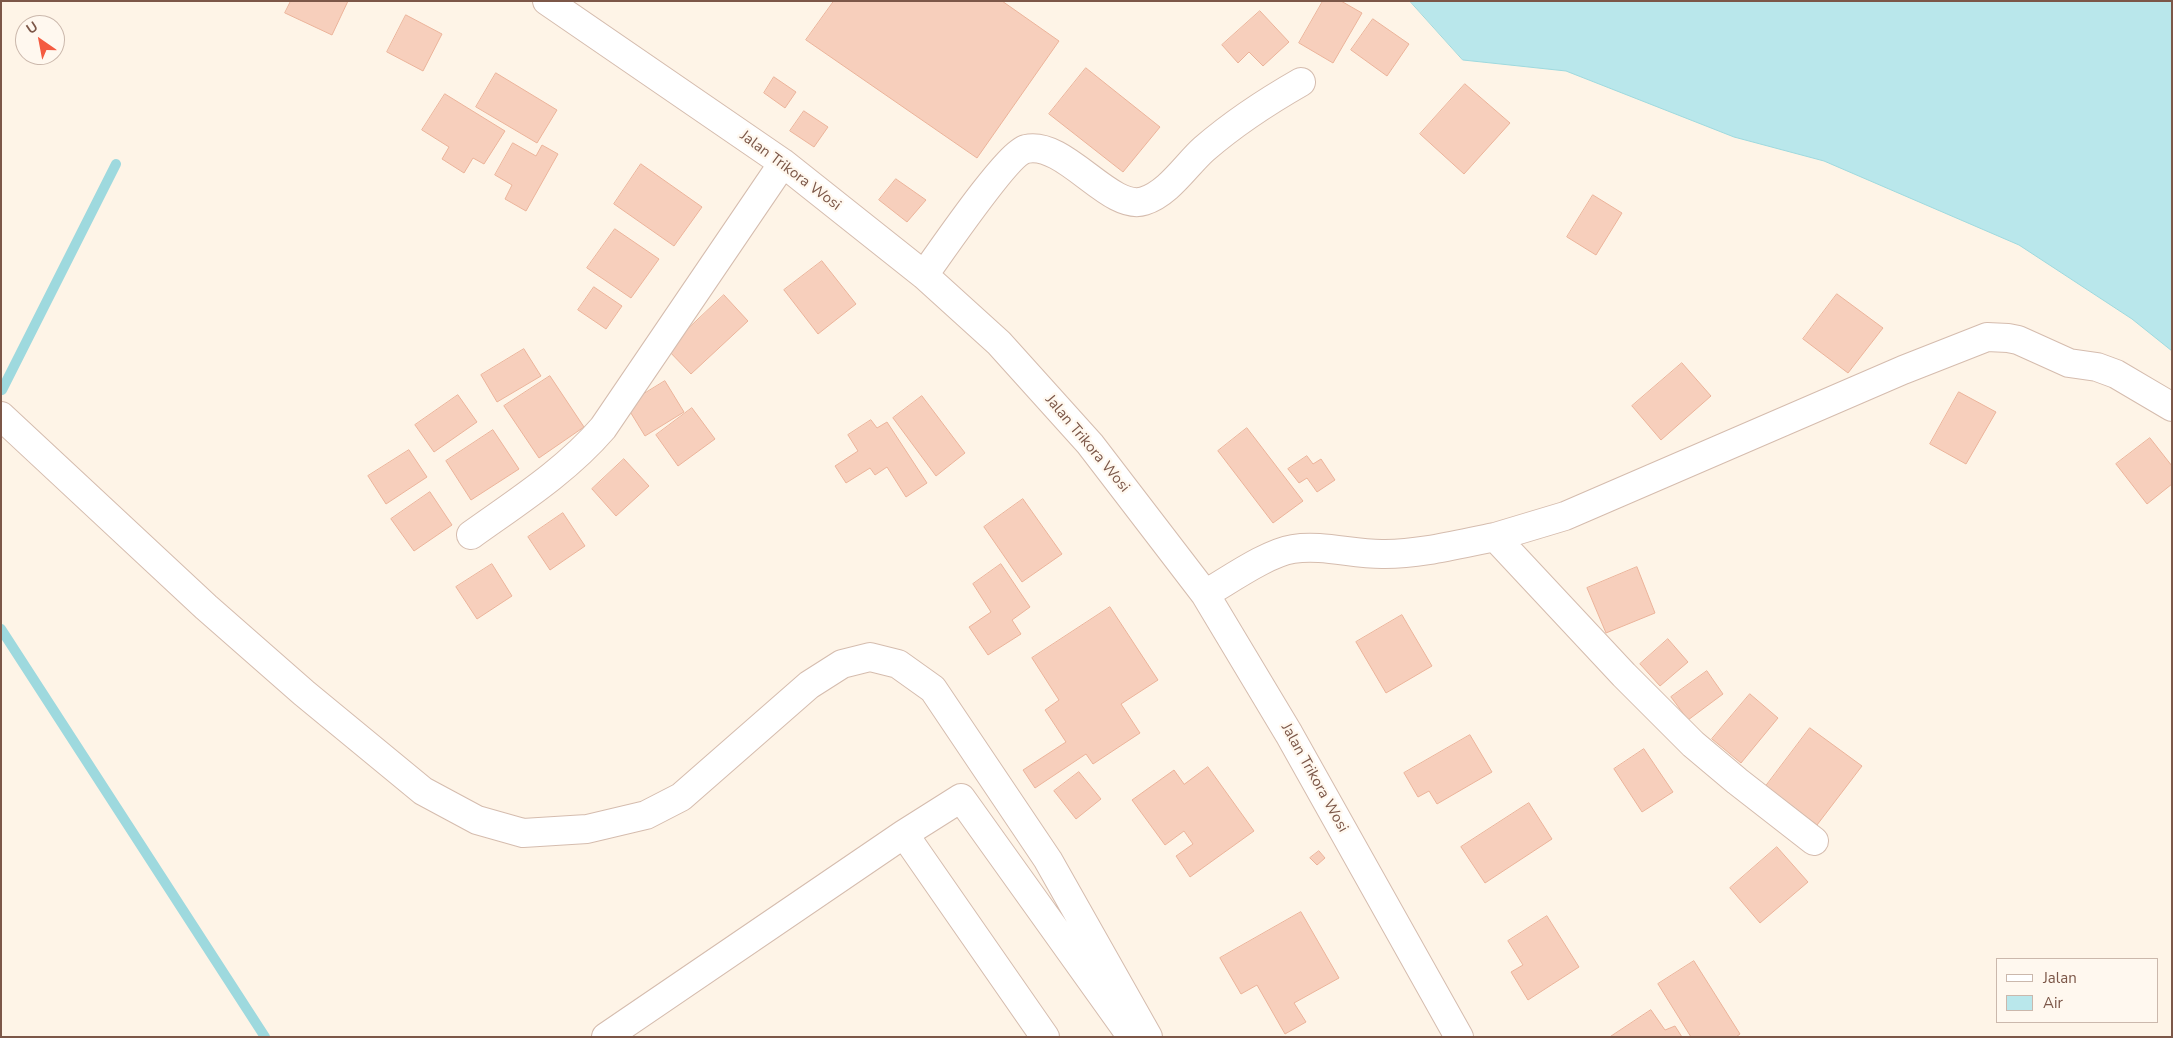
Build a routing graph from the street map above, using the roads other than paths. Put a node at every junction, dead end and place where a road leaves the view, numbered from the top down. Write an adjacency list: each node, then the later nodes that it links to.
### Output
1 (555, 4): 3 (street, Jalan Trikora Wosi)
2 (1301, 82): 4 (street)
3 (783, 163): 4 (street, Jalan Trikora Wosi); 7 (street)
4 (924, 275): 9 (street, Jalan Trikora Wosi)
5 (2172, 407): 8 (street)
6 (1, 416): 15 (street)
7 (471, 535)
8 (1495, 537): 9 (street); 11 (street)
9 (1204, 594): 16 (street, Jalan Trikora Wosi)
10 (904, 834): 12 (street); 13 (street); 14 (street)
11 (1814, 841)
12 (606, 1037)
13 (1045, 1037)
14 (1131, 1037)
15 (1148, 1037)
16 (1459, 1037)

